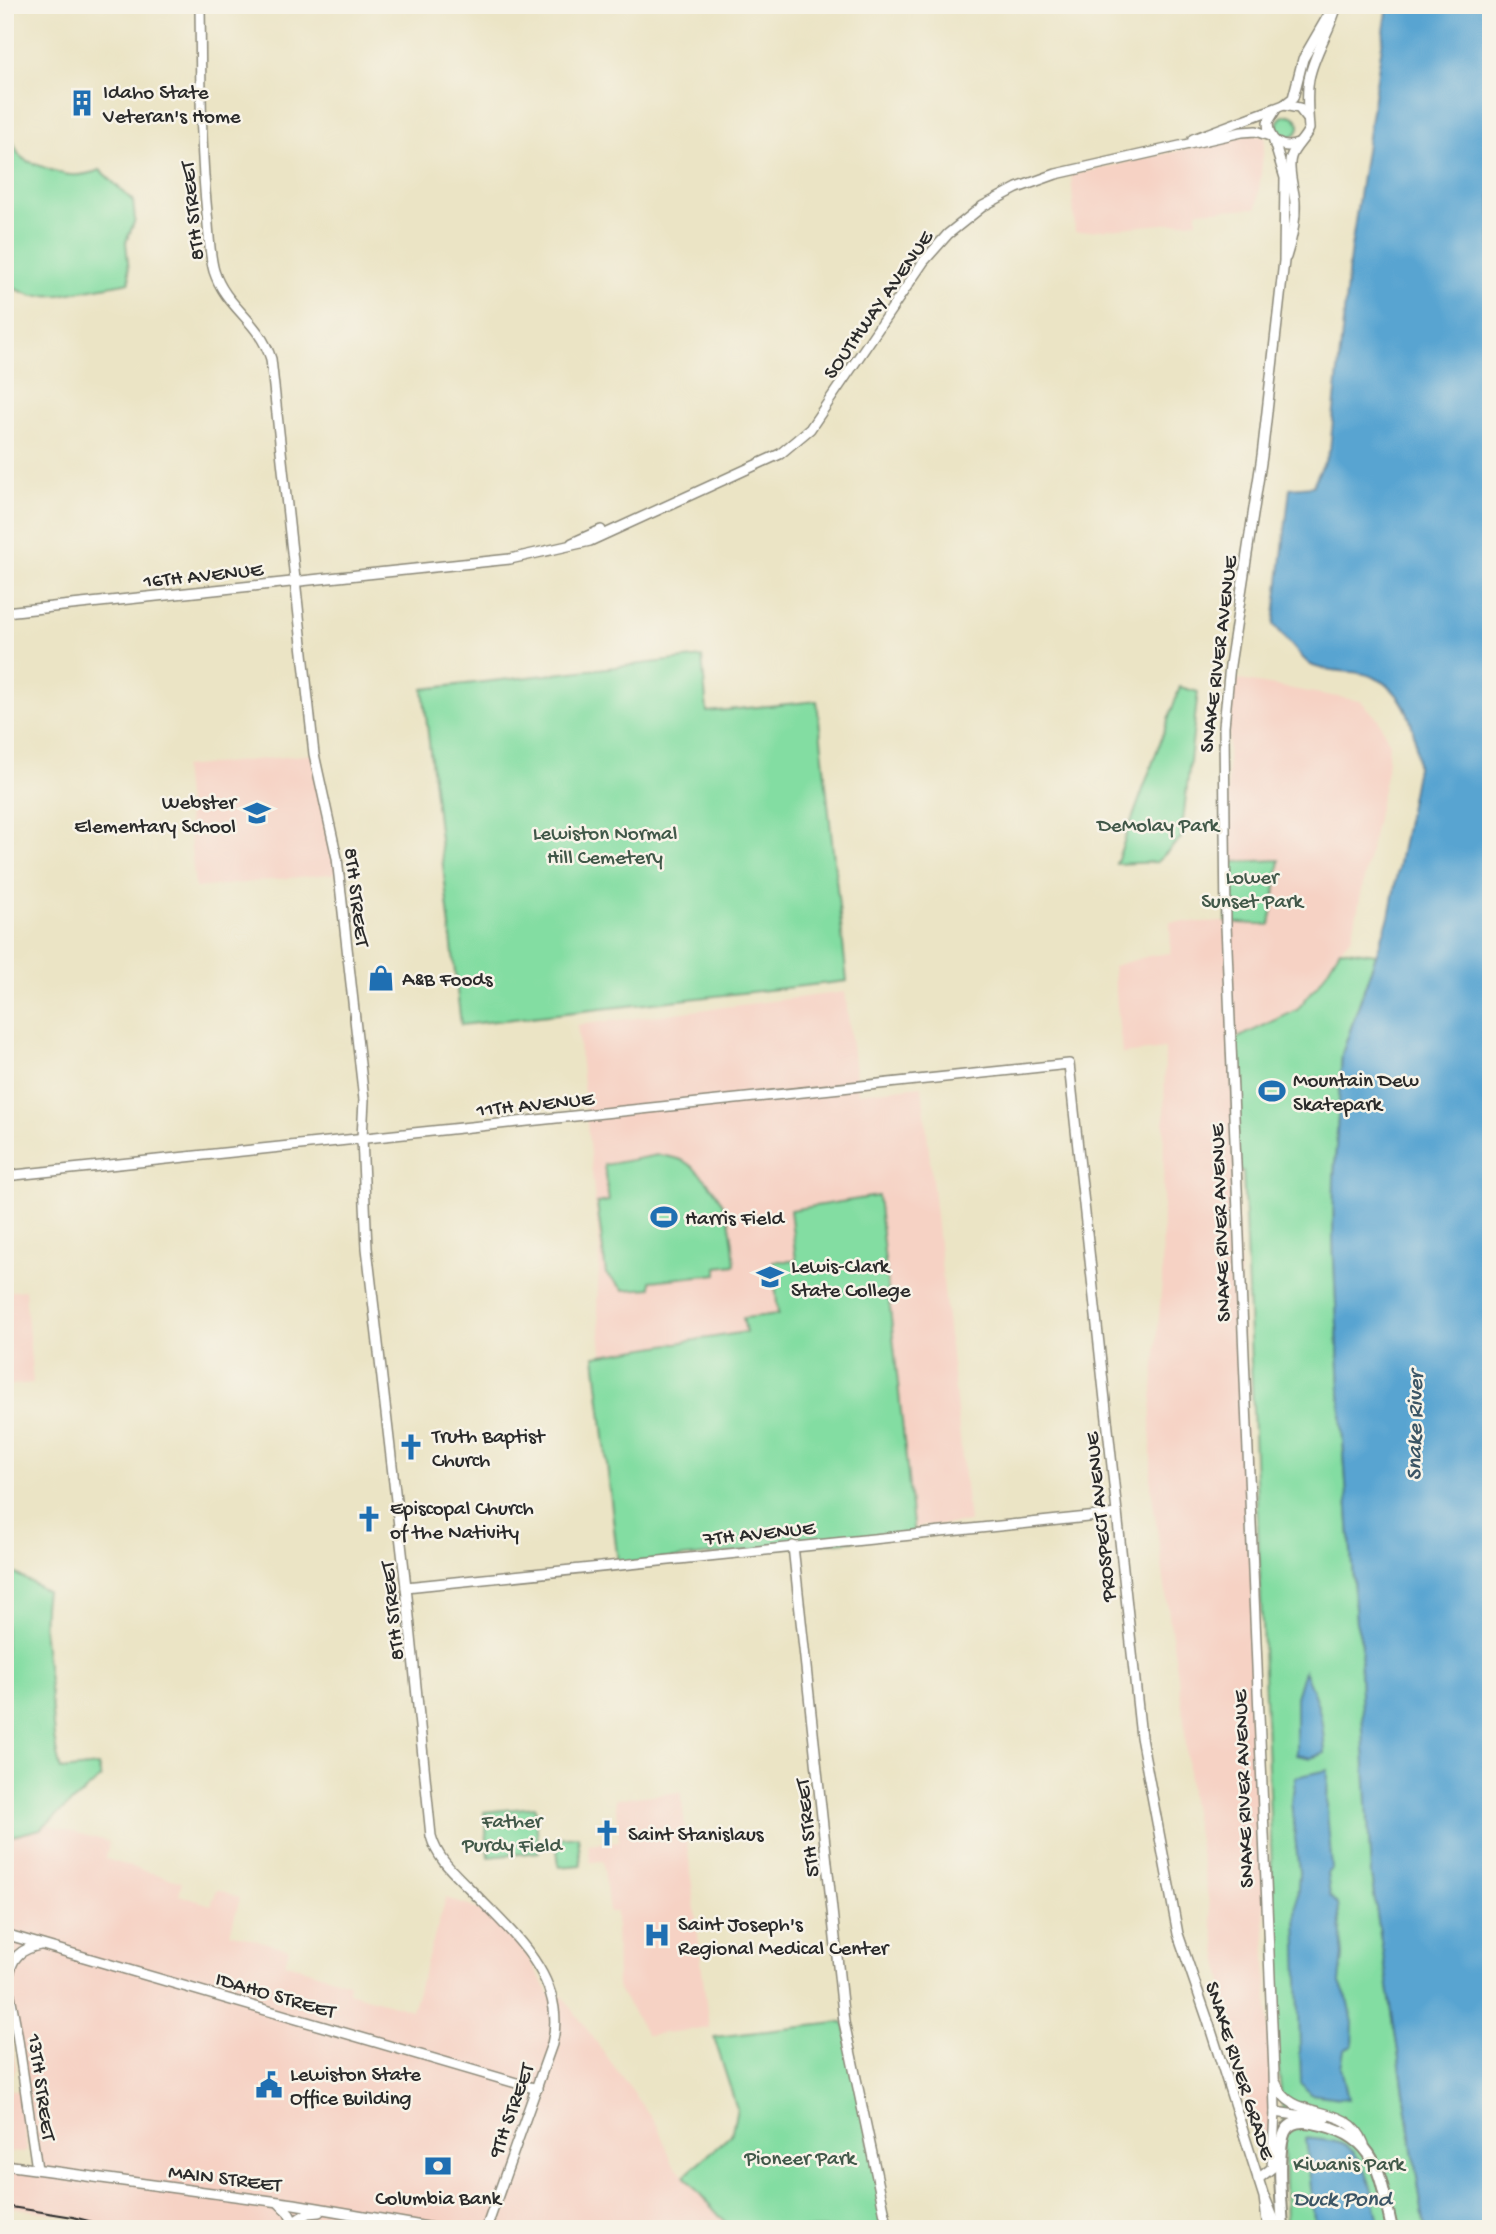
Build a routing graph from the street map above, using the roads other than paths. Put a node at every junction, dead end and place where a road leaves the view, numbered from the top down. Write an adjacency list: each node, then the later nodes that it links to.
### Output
1 (200, 5): 10 (main road, 8TH STREET)
2 (1335, 5): 3 (main road); 4 (main road)
3 (1280, 107): 4 (main road); 5 (main road); 7 (main road, SOUTHWAY AVENUE)
4 (1308, 121): 6 (main road)
5 (1272, 139): 6 (main road); 7 (main road, SOUTHWAY AVENUE); 8 (main road, SNAKE RIVER AVENUE)
6 (1300, 143): 8 (main road, SNAKE RIVER AVENUE)
7 (1175, 146): 9 (main road, SOUTHWAY AVENUE)
8 (1284, 261): 25 (main road, SNAKE RIVER AVENUE)
9 (405, 571): 10 (main road, 16TH AVENUE)
10 (295, 582): 11 (main road, 16TH AVENUE); 13 (main road, 8TH STREET)
11 (5, 612)
12 (1069, 1064): 13 (main road, 11TH AVENUE); 15 (main road, PROSPECT AVENUE)
13 (362, 1139): 14 (main road, 11TH AVENUE); 17 (main road, 8TH STREET)
14 (5, 1176)
15 (1117, 1514): 16 (main road, 7TH AVENUE); 20 (main road, PROSPECT AVENUE)
16 (793, 1546): 17 (main road, 7TH AVENUE); 40 (main road, 5TH STREET)
17 (406, 1587): 23 (main road, 8TH STREET)
18 (5, 1934): 19 (main road, IDAHO STREET)
19 (45, 1945): 22 (main road); 26 (main road, IDAHO STREET)
20 (1187, 1963): 32 (main road, SNAKE RIVER GRADE)
21 (5, 1968): 22 (main road, 13TH STREET)
22 (7, 1990): 24 (main road, 13TH STREET)
23 (554, 2001): 26 (main road, 9TH STREET)
24 (9, 2010): 30 (main road, 13TH STREET)
25 (1274, 2073): 27 (main road, SNAKE RIVER AVENUE); 28 (main road)
26 (537, 2089): 39 (main road, 9TH STREET)
27 (1275, 2112): 28 (main road); 31 (main road); 32 (main road, SNAKE RIVER AVENUE)
28 (1364, 2144): 31 (highway); 43 (highway)
29 (5, 2165): 30 (main road, MAIN STREET)
30 (37, 2169): 34 (main road, MAIN STREET)
31 (1280, 2172): 42 (highway)
32 (1258, 2179): 33 (main road, SNAKE RIVER GRADE)
33 (1264, 2197): 41 (main road, SNAKE RIVER GRADE); 42 (main road)
34 (277, 2202): 35 (main road, MAIN STREET); 37 (main road)
35 (294, 2204): 36 (main road, MAIN STREET); 37 (main road)
36 (338, 2211): 37 (main road); 38 (main road, MAIN STREET)
37 (297, 2225)
38 (439, 2229)
39 (486, 2229)
40 (888, 2229)
41 (1268, 2229)
42 (1281, 2229)
43 (1392, 2229)

